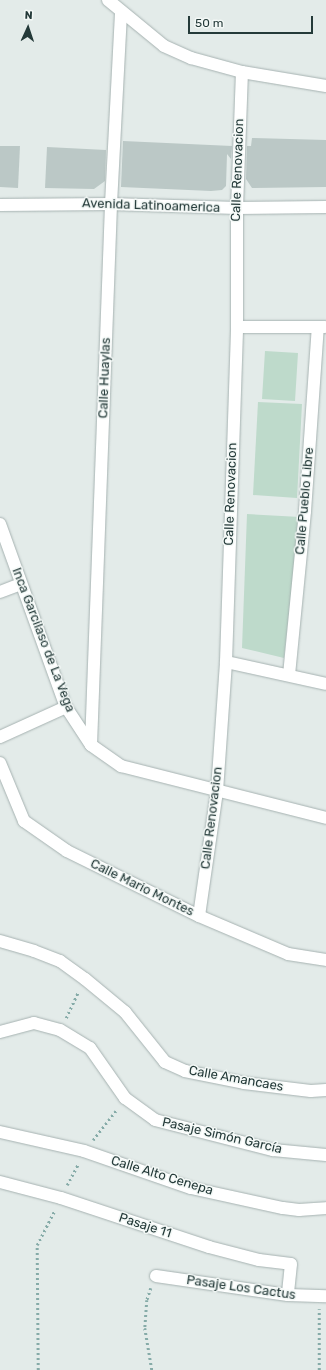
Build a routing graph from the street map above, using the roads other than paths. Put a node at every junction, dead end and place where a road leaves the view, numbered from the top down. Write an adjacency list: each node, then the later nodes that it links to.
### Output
1 (108, 0): 2 (street)
2 (121, 11): 3 (street); 5 (street, Calle Huaylas)
3 (242, 72): 4 (street); 7 (street, Calle Renovacion)
4 (326, 86)
5 (111, 204): 6 (street, Avenida Latinoamerica); 7 (street, Avenida Latinoamerica); 19 (street, Calle Huaylas)
6 (0, 205)
7 (237, 208): 8 (street, Avenida Latinoamerica); 9 (street, Calle Renovacion)
8 (326, 208)
9 (237, 327): 10 (street); 14 (street, Calle Renovacion)
10 (322, 327): 15 (street, Calle Pueblo Libre)
11 (0, 524): 12 (street, Inca Garcilaso de La Vega)
12 (21, 584): 13 (street); 17 (street, Inca Garcilaso de La Vega)
13 (0, 592)
14 (226, 662): 15 (street); 21 (street, Calle Renovacion)
15 (289, 675): 16 (street)
16 (326, 684)
17 (66, 707): 18 (street); 19 (street, Inca Garcilaso de La Vega)
18 (0, 738)
19 (91, 746): 21 (street, Inca Garcilaso de La Vega)
20 (0, 763): 23 (street, Calle Mario Montes)
21 (217, 791): 22 (street, Inca Garcilaso de La Vega); 23 (street, Calle Renovacion)
22 (326, 818)
23 (199, 916): 25 (street, Calle Mario Montes)
24 (0, 941): 27 (street, Calle Amancaes)
25 (326, 960)
26 (0, 1032): 29 (street, Pasaje Simón García)
27 (326, 1090)
28 (0, 1132): 31 (street, Calle Alto Cenepa)
29 (326, 1155)
30 (0, 1182): 33 (street, Pasaje 11)
31 (326, 1208)
32 (156, 1276): 33 (street, Pasaje Los Cactus)
33 (288, 1295): 34 (street, Pasaje Los Cactus)
34 (323, 1297)

